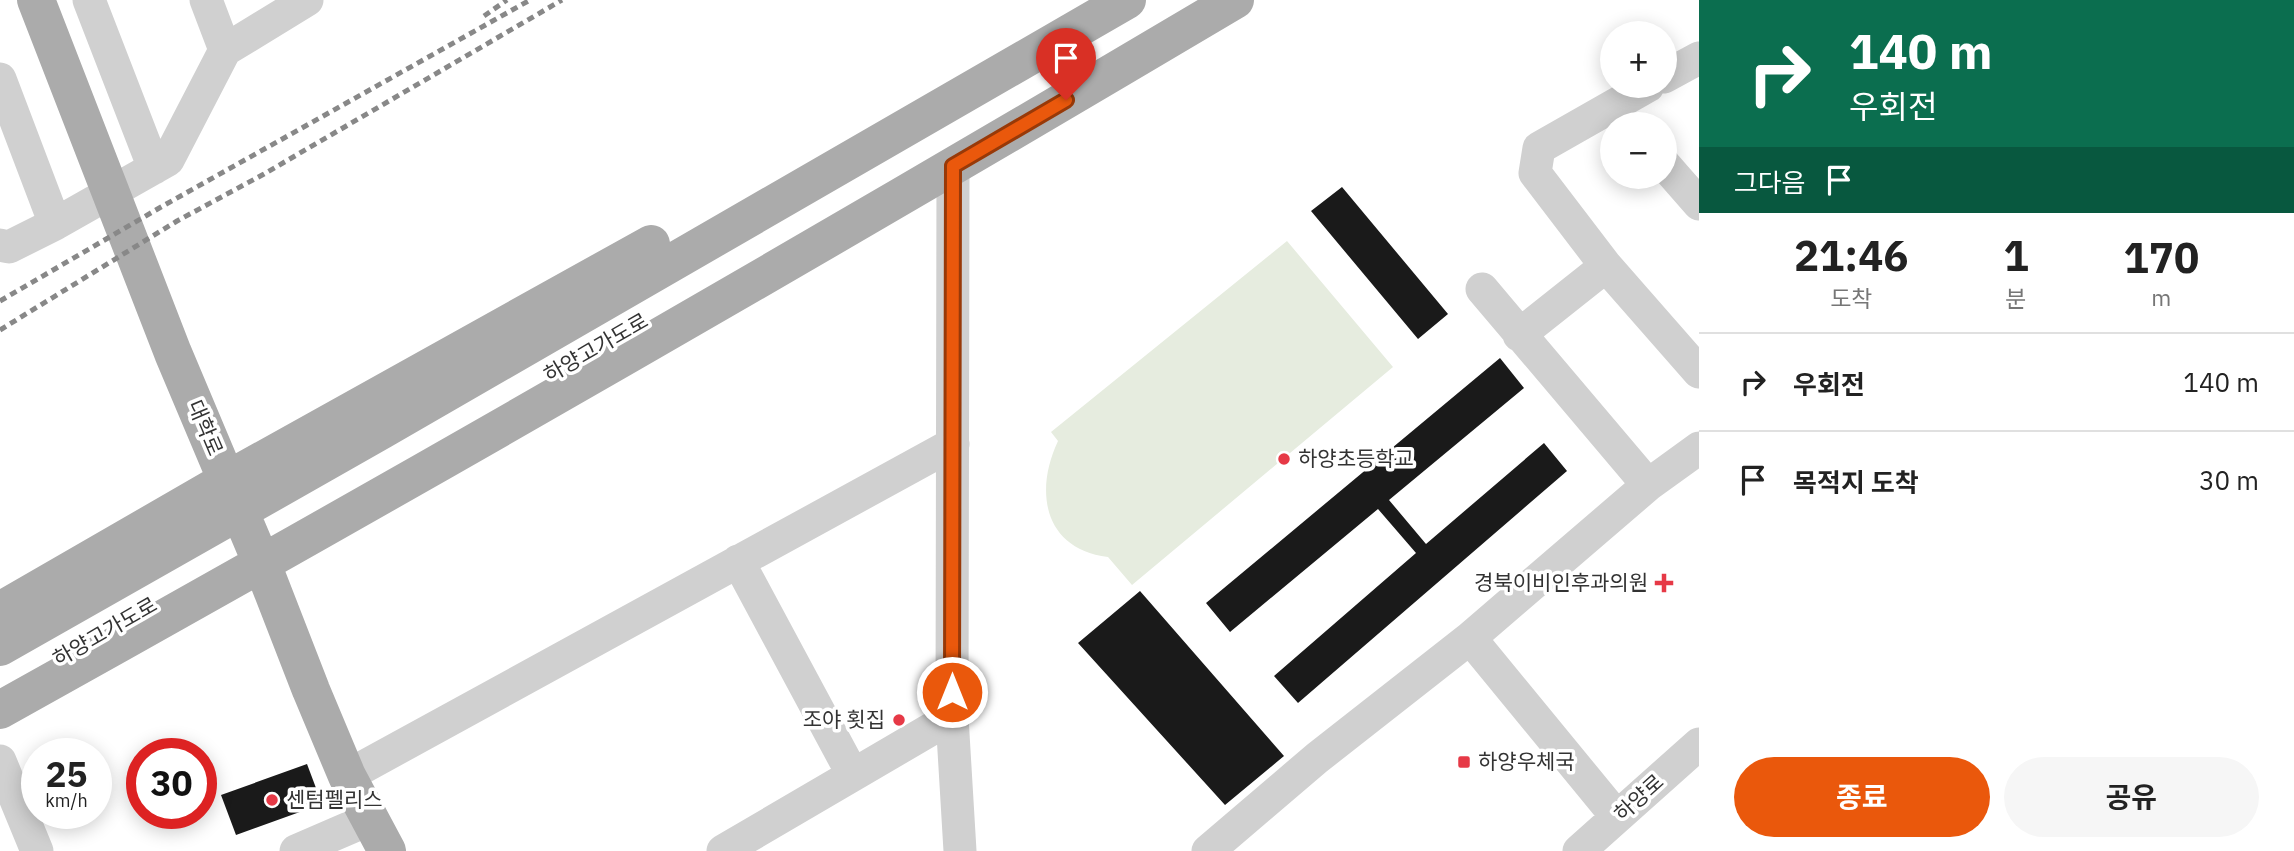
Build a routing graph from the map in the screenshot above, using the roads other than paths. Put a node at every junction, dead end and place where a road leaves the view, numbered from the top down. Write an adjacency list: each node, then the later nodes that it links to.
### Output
1 (36, 0): 28 (main road, 대학로)
2 (89, 0): 16 (street)
3 (206, 0): 9 (street)
4 (307, 0): 9 (street)
5 (1074, 0): 28 (main road)
6 (1127, 0): 34 (main road, 하양고가도로)
7 (1189, 0): 35 (main road, 하양고가도로)
8 (1235, 0): 17 (main road)
9 (225, 50): 16 (street)
10 (1699, 58): 11 (street)
11 (1677, 70)
12 (0, 79): 20 (street)
13 (1637, 98): 14 (street)
14 (1625, 112)
15 (1600, 124): 22 (street)
16 (161, 164): 20 (street)
17 (953, 166): 26 (street); 31 (main road)
18 (1677, 178): 19 (street)
19 (1699, 204)
20 (55, 224): 21 (street)
21 (0, 246)
22 (1606, 266): 24 (street); 25 (street)
23 (1482, 289): 24 (street)
24 (1520, 335): 29 (street)
25 (1699, 372)
26 (953, 444): 30 (street); 37 (street)
27 (1699, 448): 29 (street)
28 (227, 480): 31 (main road, 대학로); 32 (main road)
29 (1648, 485): 33 (street)
30 (738, 561): 40 (street); 41 (street)
31 (262, 564): 36 (main road); 41 (main road, 대학로)
32 (0, 611)
33 (1470, 638): 42 (street); 48 (street)
34 (0, 647)
35 (0, 692)
36 (0, 710)
37 (952, 717): 40 (street); 47 (street)
38 (1699, 744): 42 (street, 하양로)
39 (0, 761): 44 (street)
40 (853, 775): 46 (street)
41 (347, 776): 43 (main road, 대학로)
42 (1617, 817): 49 (street, 하양로)
43 (379, 835): 45 (street)
44 (37, 851)
45 (296, 851)
46 (723, 851)
47 (960, 851)
48 (1208, 851)
49 (1579, 851)

